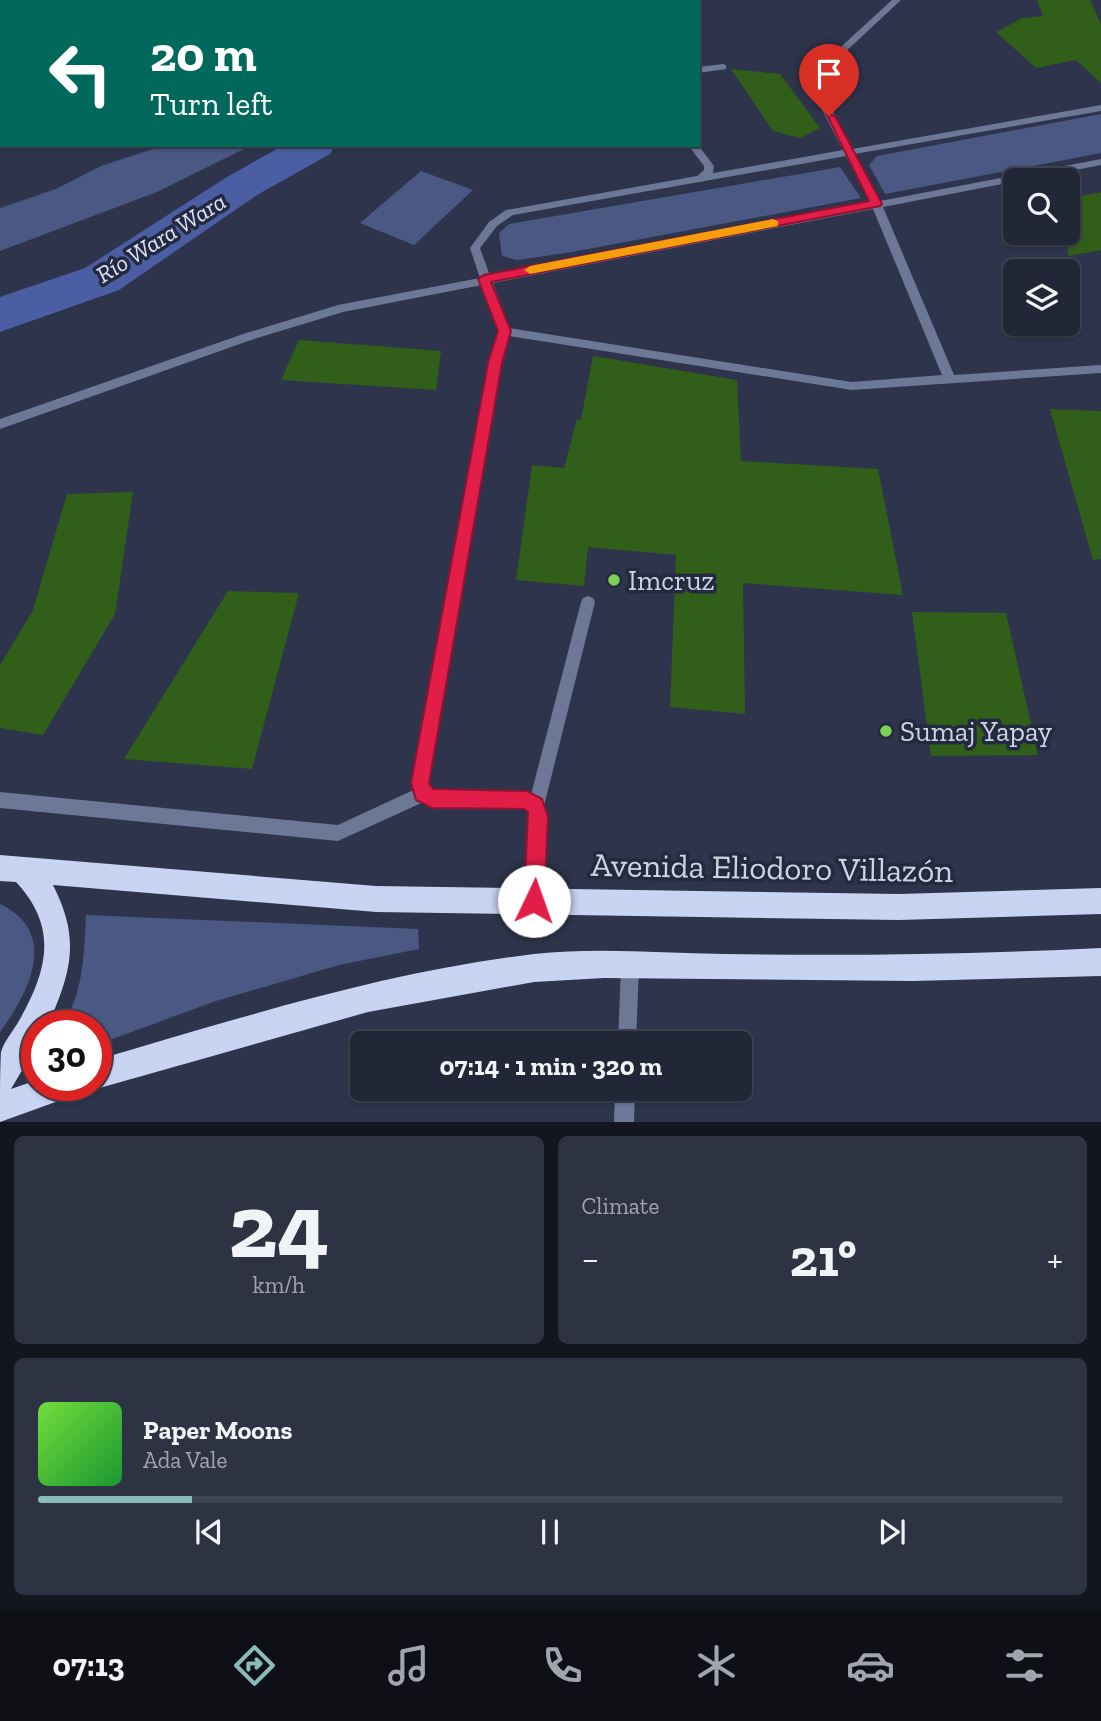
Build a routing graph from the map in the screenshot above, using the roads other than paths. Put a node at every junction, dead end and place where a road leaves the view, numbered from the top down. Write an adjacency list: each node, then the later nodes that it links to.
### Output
1 (897, 0): 6 (street)
2 (723, 66): 3 (street)
3 (700, 71)
4 (1101, 108): 6 (street)
5 (695, 147): 8 (street)
6 (851, 155): 8 (street); 9 (street)
7 (1101, 162): 9 (street)
8 (698, 180): 10 (street)
9 (876, 204): 10 (street); 13 (street)
10 (484, 279): 11 (street); 14 (street)
11 (504, 331): 13 (street); 16 (street)
12 (1101, 369): 13 (street)
13 (950, 379)
14 (0, 424)
15 (588, 602): 18 (street)
16 (422, 794): 17 (street); 18 (street)
17 (0, 800)
18 (536, 806): 20 (street)
19 (12, 870): 20 (highway, Avenida Eliodoro Villazón); 26 (highway)
20 (534, 901): 21 (highway, Avenida Eliodoro Villazón)
21 (1101, 901)
22 (1101, 962): 23 (highway)
23 (630, 967): 24 (street); 25 (highway)
24 (627, 1031)
25 (112, 1071)
26 (0, 1079)
27 (21, 1100): 29 (highway)
28 (625, 1101): 30 (street)
29 (0, 1107)
30 (624, 1122)

